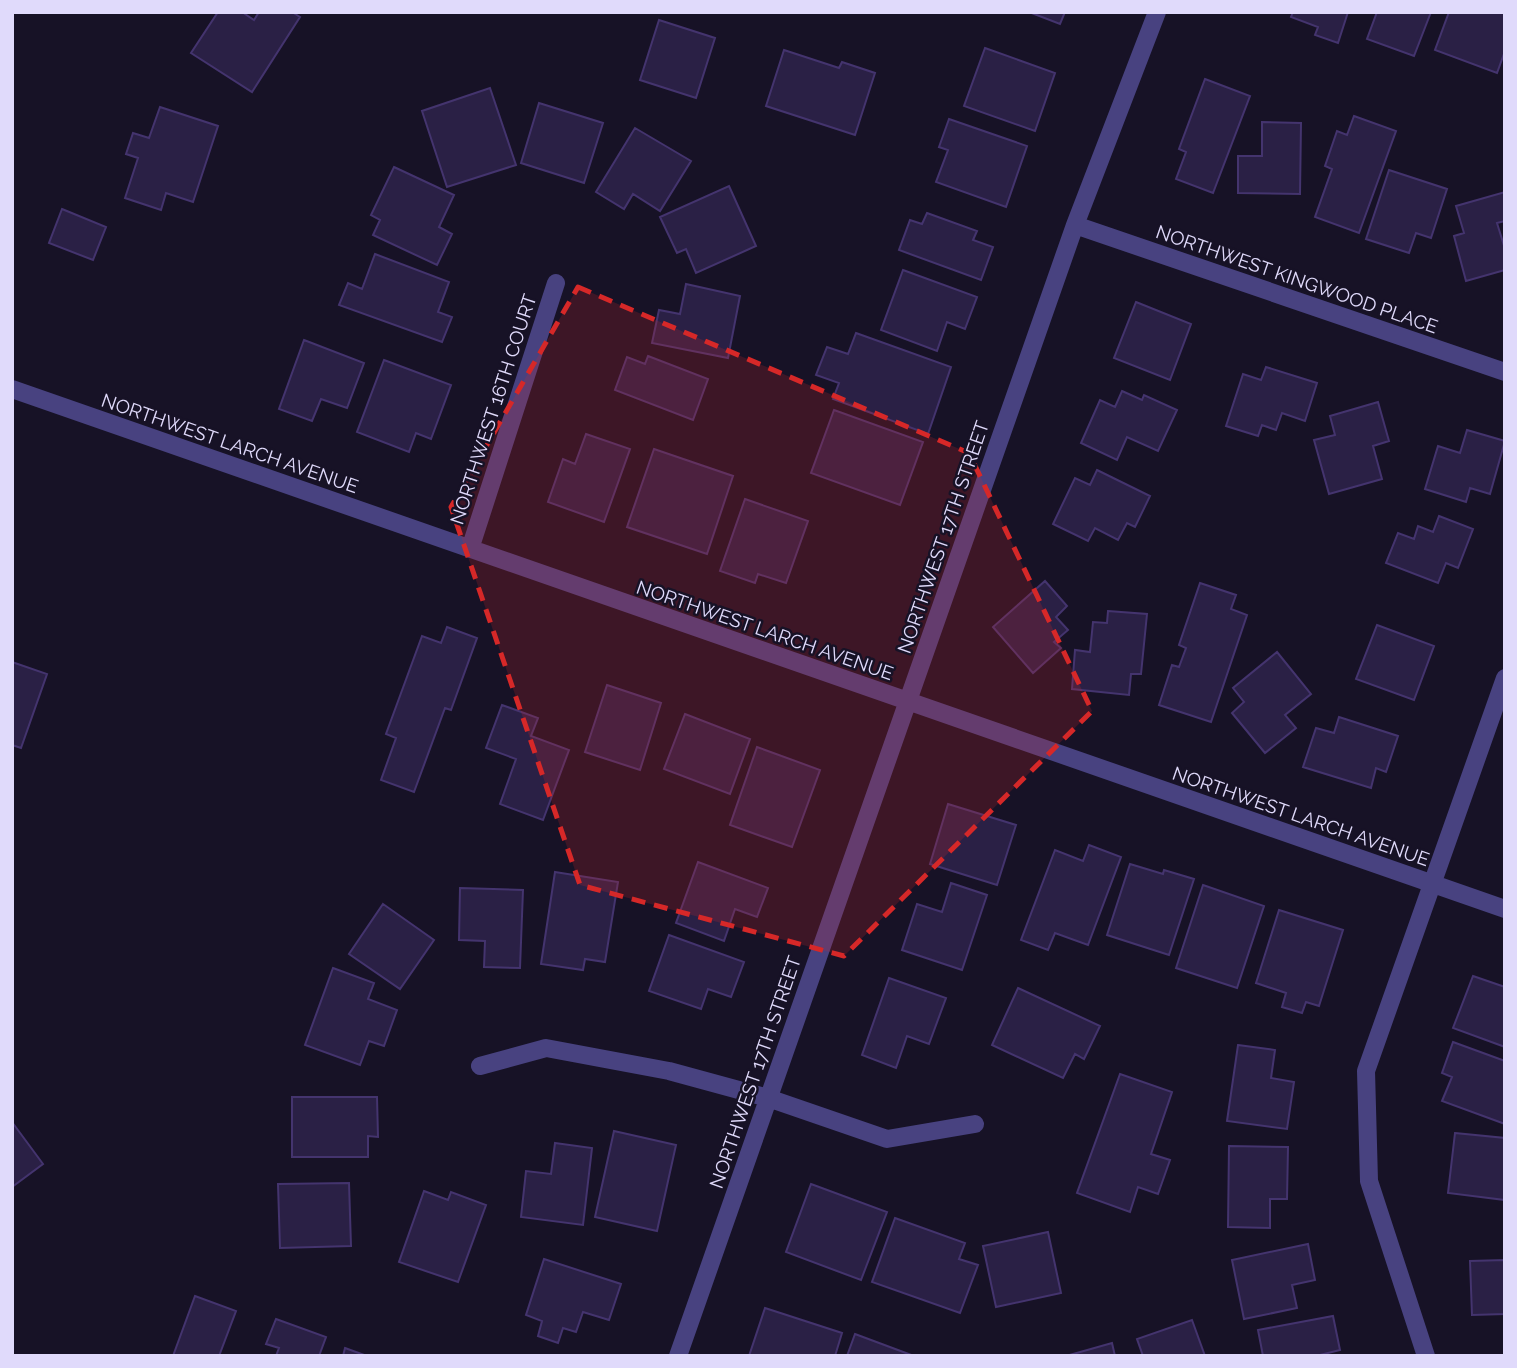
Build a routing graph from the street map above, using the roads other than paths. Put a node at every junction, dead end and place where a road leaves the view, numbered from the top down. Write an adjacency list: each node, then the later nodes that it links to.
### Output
1 (1157, 12): 2 (street, NORTHWEST 17TH STREET)
2 (1075, 225): 4 (street, NORTHWEST KINGWOOD PLACE); 8 (street, NORTHWEST 17TH STREET)
3 (556, 283): 6 (street, NORTHWEST 16TH COURT)
4 (1505, 372)
5 (12, 389): 6 (street, NORTHWEST LARCH AVENUE)
6 (470, 549): 8 (street, NORTHWEST LARCH AVENUE)
7 (1505, 678): 9 (street)
8 (907, 701): 9 (street, NORTHWEST LARCH AVENUE); 12 (street, NORTHWEST 17TH STREET)
9 (1431, 884): 10 (street, NORTHWEST LARCH AVENUE); 15 (street)
10 (1505, 909)
11 (480, 1066): 12 (street)
12 (768, 1098): 13 (street); 14 (street, NORTHWEST 17TH STREET)
13 (975, 1124)
14 (678, 1356)
15 (1426, 1356)

